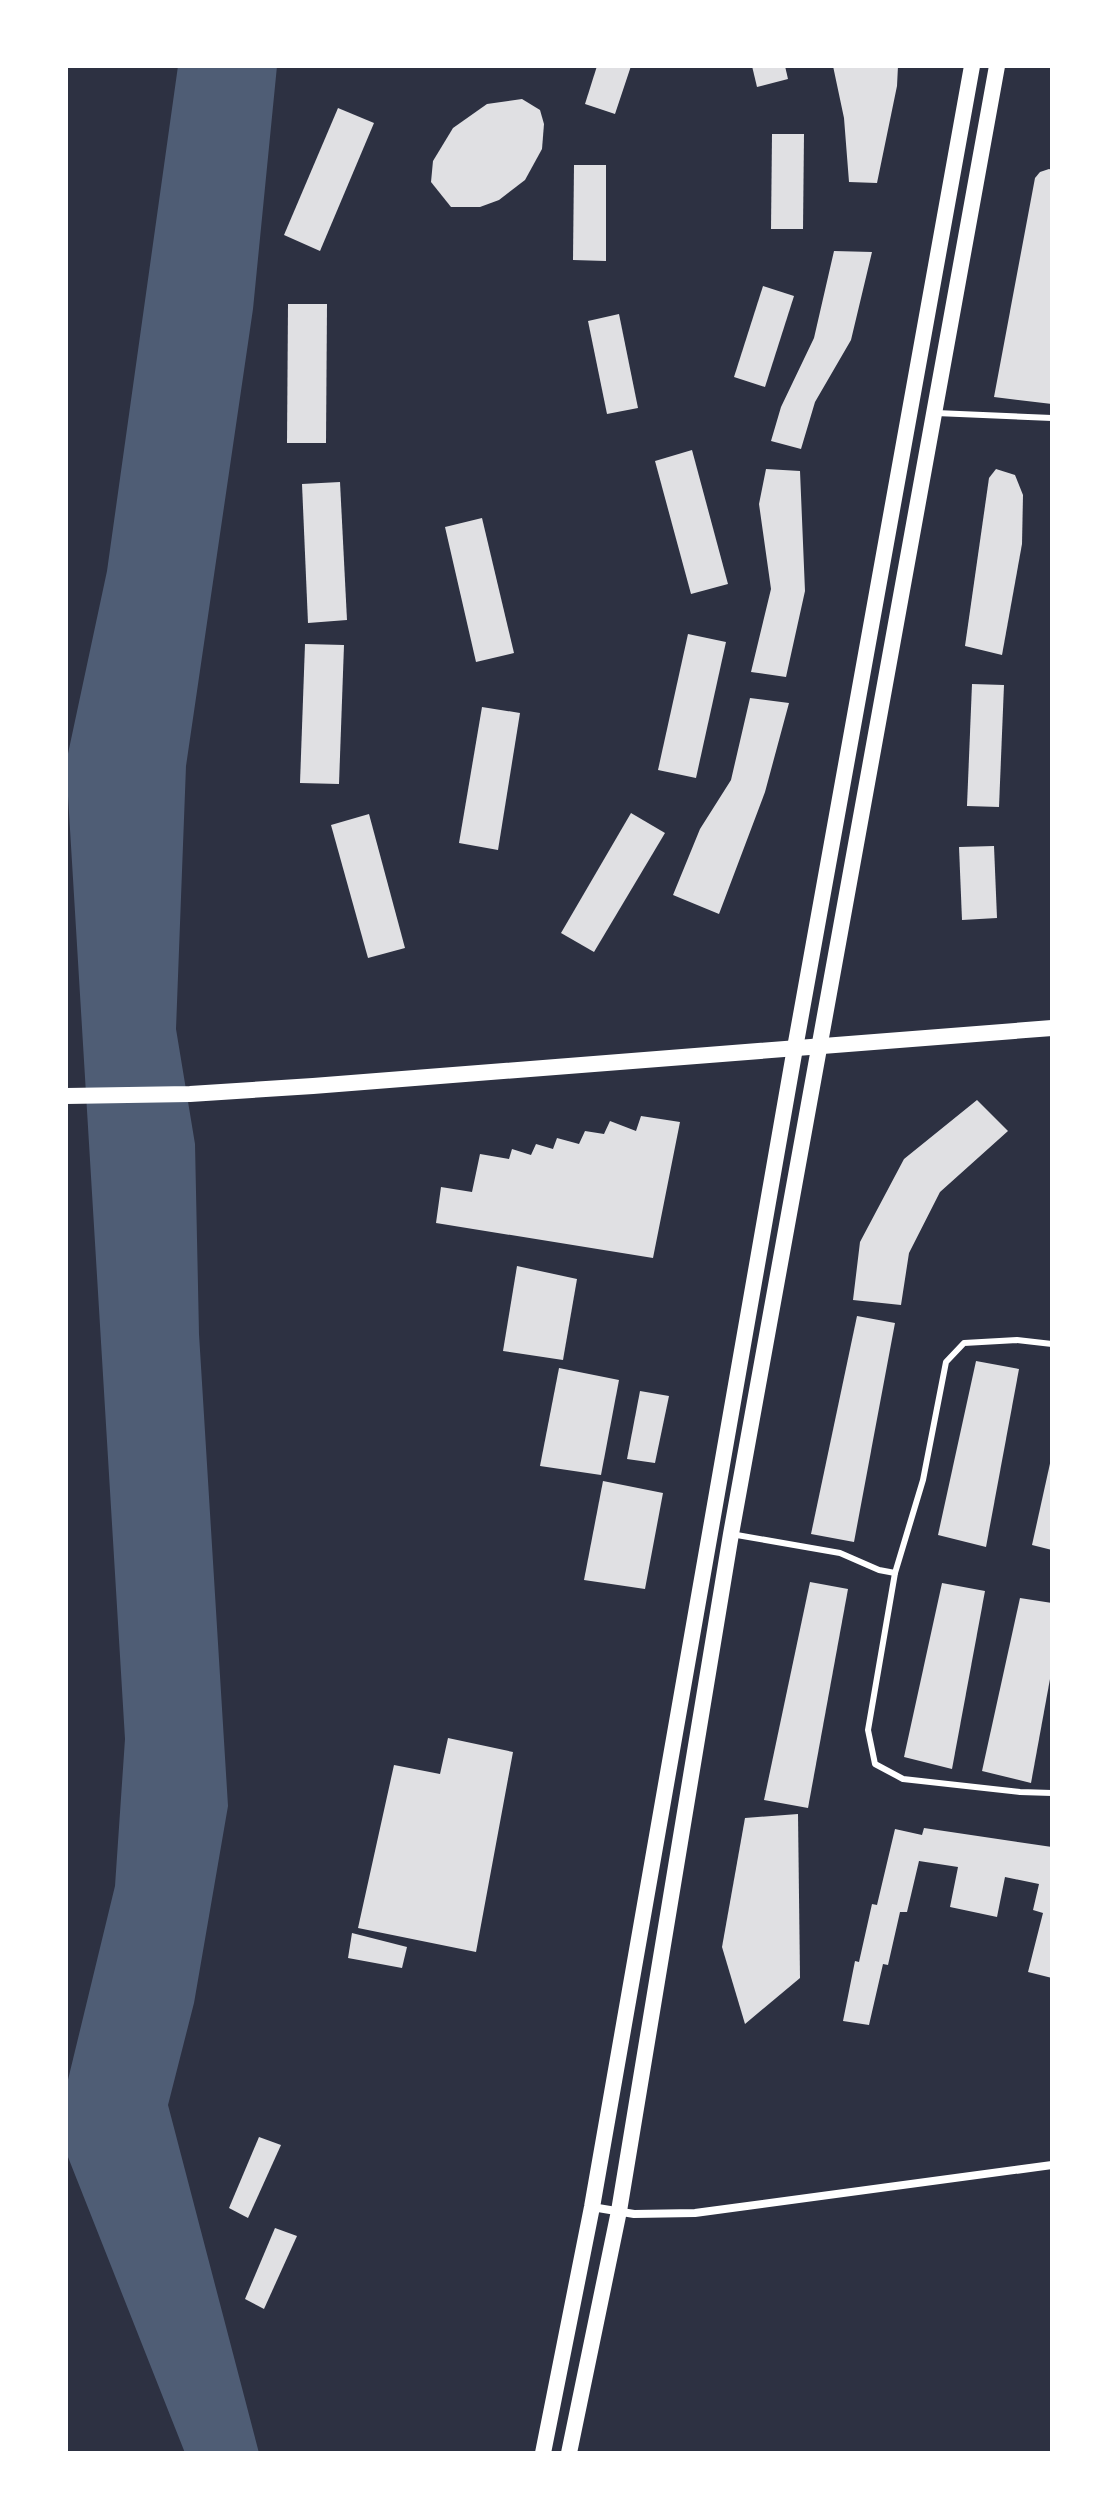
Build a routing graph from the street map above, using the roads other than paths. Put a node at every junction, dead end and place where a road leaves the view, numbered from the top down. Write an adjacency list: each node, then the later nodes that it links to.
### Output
1 (972, 66): 7 (main road)
2 (997, 66): 3 (main road)
3 (933, 413): 4 (lane); 6 (main road)
4 (1052, 418)
5 (1052, 1028): 6 (main road)
6 (819, 1046): 7 (main road); 10 (main road)
7 (795, 1048): 8 (main road); 14 (main road)
8 (67, 1096)
9 (1052, 1344): 11 (lane)
10 (731, 1534): 11 (lane); 15 (main road)
11 (895, 1573): 12 (lane)
12 (1052, 1793)
13 (1052, 2165): 15 (street)
14 (592, 2207): 15 (street); 16 (main road)
15 (619, 2211): 17 (main road)
16 (543, 2453)
17 (569, 2453)

